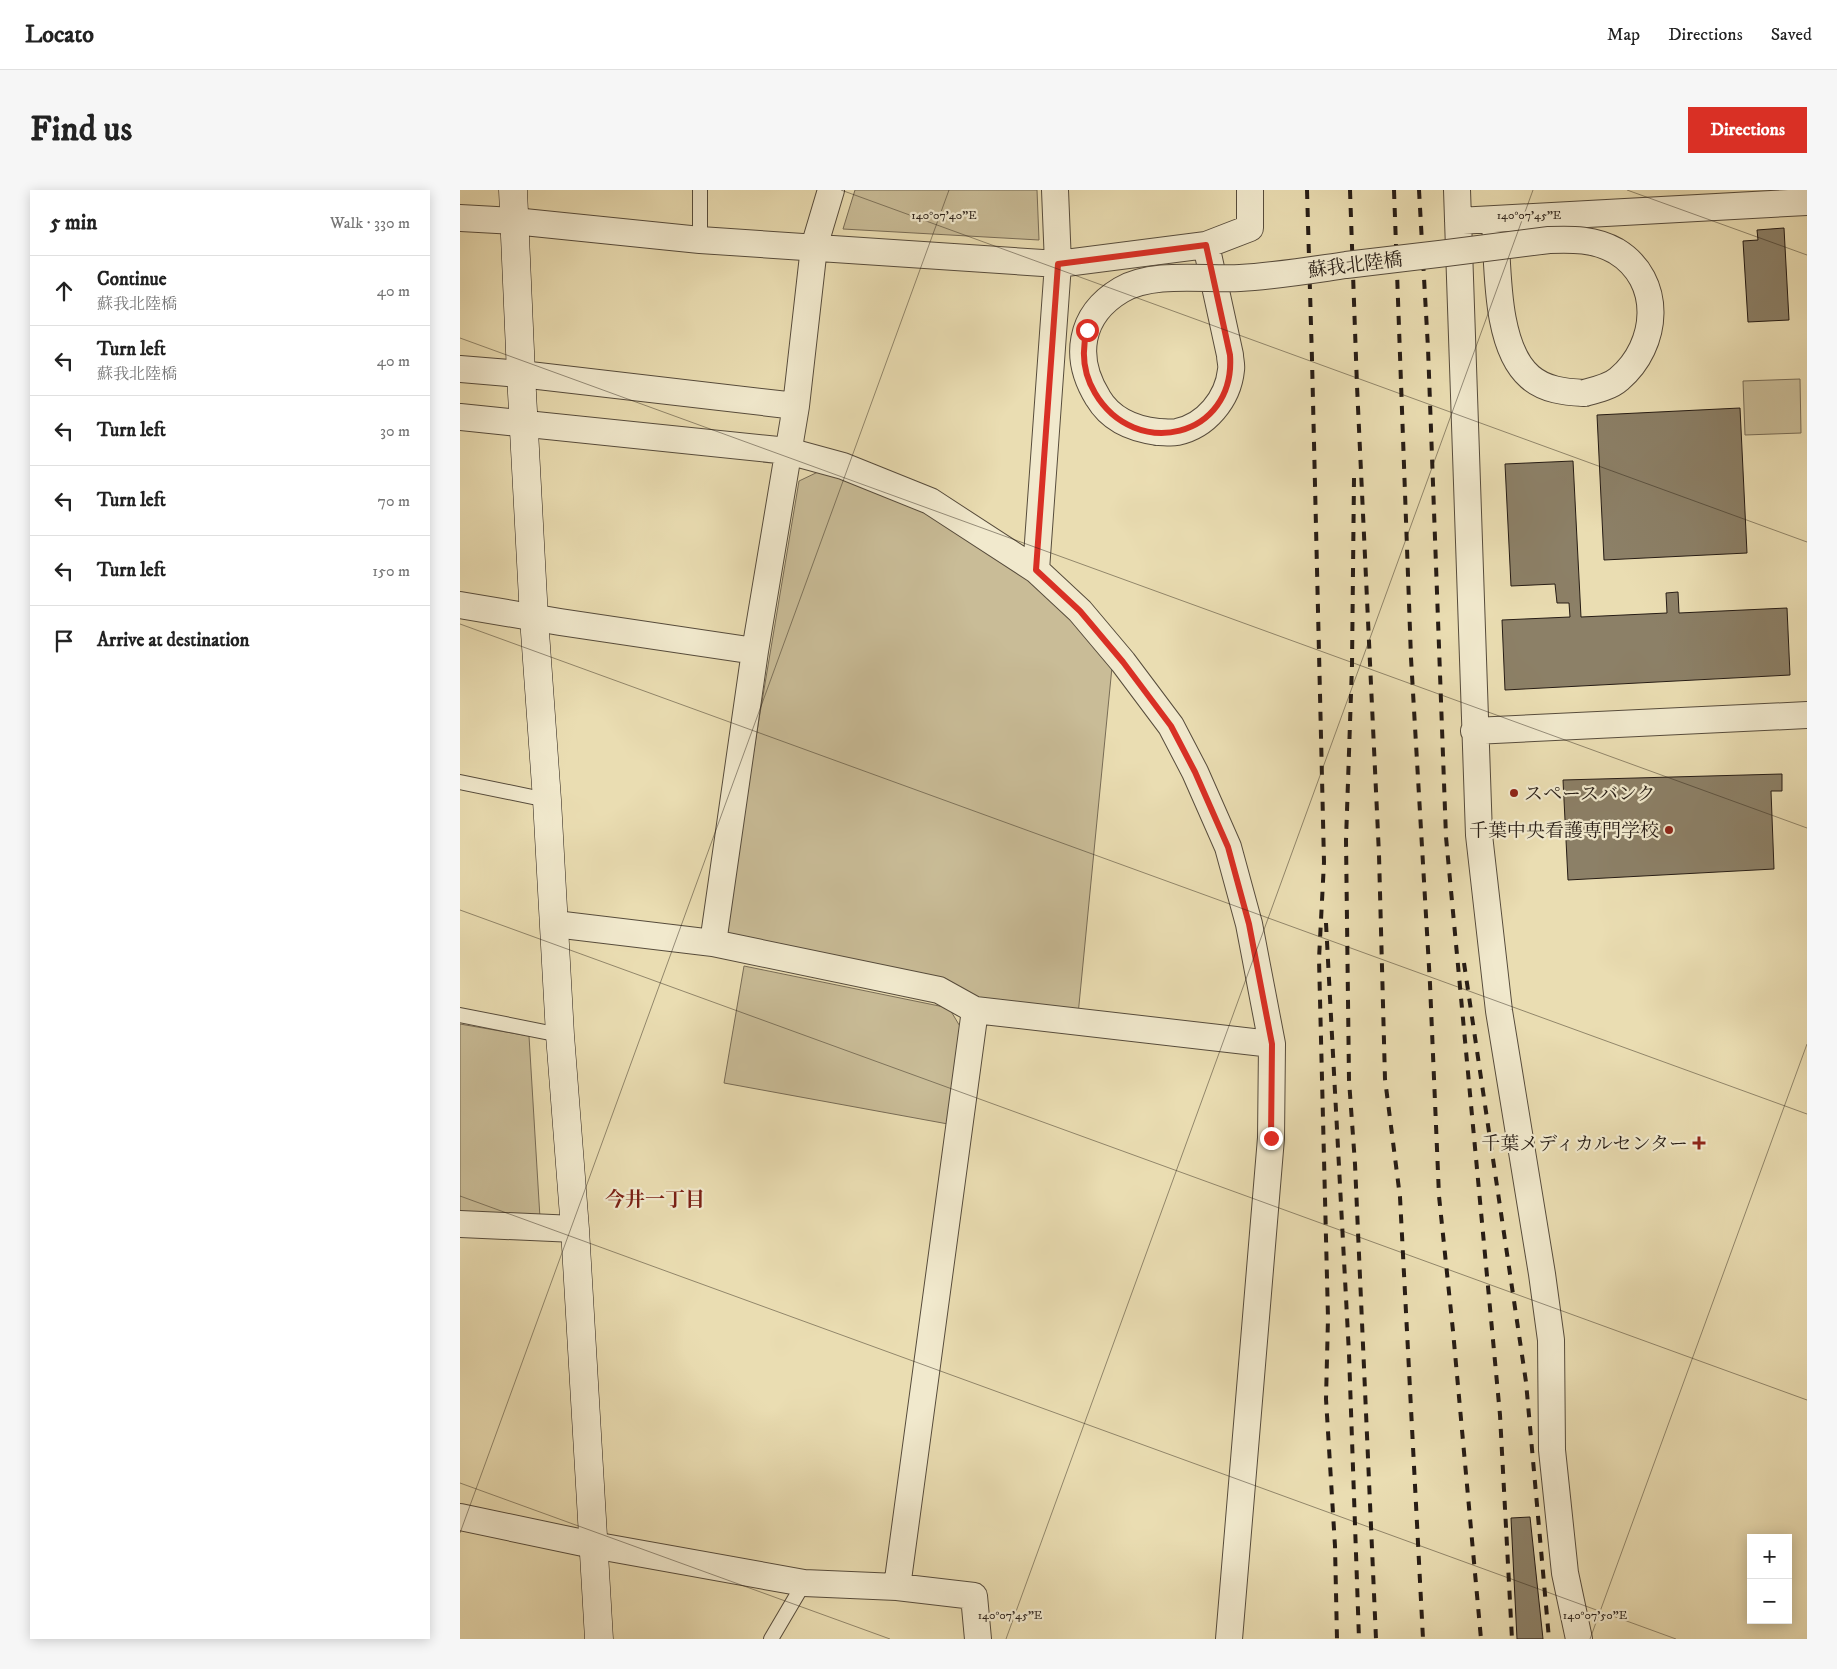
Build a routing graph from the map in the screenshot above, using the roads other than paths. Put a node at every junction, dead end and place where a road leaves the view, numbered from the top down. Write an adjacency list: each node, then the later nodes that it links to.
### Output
1 (514, 190): 10 (street)
2 (700, 190): 12 (lane)
3 (831, 190): 14 (street)
4 (1055, 190): 15 (street)
5 (1250, 190): 13 (street)
6 (1457, 190): 11 (street)
7 (1807, 202): 9 (street)
8 (460, 218): 10 (street)
9 (1495, 218): 11 (street); 13 (street, 蘇我北陸橋, bridge)
10 (514, 221): 12 (street); 17 (street)
11 (1458, 221): 27 (street)
12 (700, 240): 14 (street)
13 (1206, 245): 15 (street)
14 (814, 247): 15 (street); 18 (street)
15 (1058, 264): 22 (street)
16 (460, 369): 17 (street)
17 (521, 374): 18 (street); 20 (street)
18 (796, 406): 21 (street)
19 (460, 417): 20 (street)
20 (525, 423): 21 (street); 24 (street)
21 (788, 451): 22 (street); 25 (street)
22 (1036, 570): 35 (street)
23 (460, 605): 24 (street)
24 (534, 618): 25 (street); 29 (street)
25 (755, 651): 31 (street)
26 (1807, 714): 27 (street)
27 (1474, 731): 46 (street)
28 (460, 782): 29 (lane)
29 (547, 800): 30 (street)
30 (554, 924): 31 (street); 34 (street)
31 (713, 943): 32 (street)
32 (975, 1010): 35 (street); 41 (street)
33 (460, 1015): 34 (lane)
34 (560, 1035): 37 (street)
35 (1272, 1044): 45 (street)
36 (460, 1224): 37 (street)
37 (575, 1230): 39 (street)
38 (460, 1517): 39 (street)
39 (593, 1546): 40 (street); 42 (street)
40 (804, 1583): 41 (street); 43 (lane)
41 (897, 1588): 44 (street)
42 (599, 1639)
43 (771, 1639)
44 (978, 1639)
45 (1229, 1639)
46 (1578, 1639)

